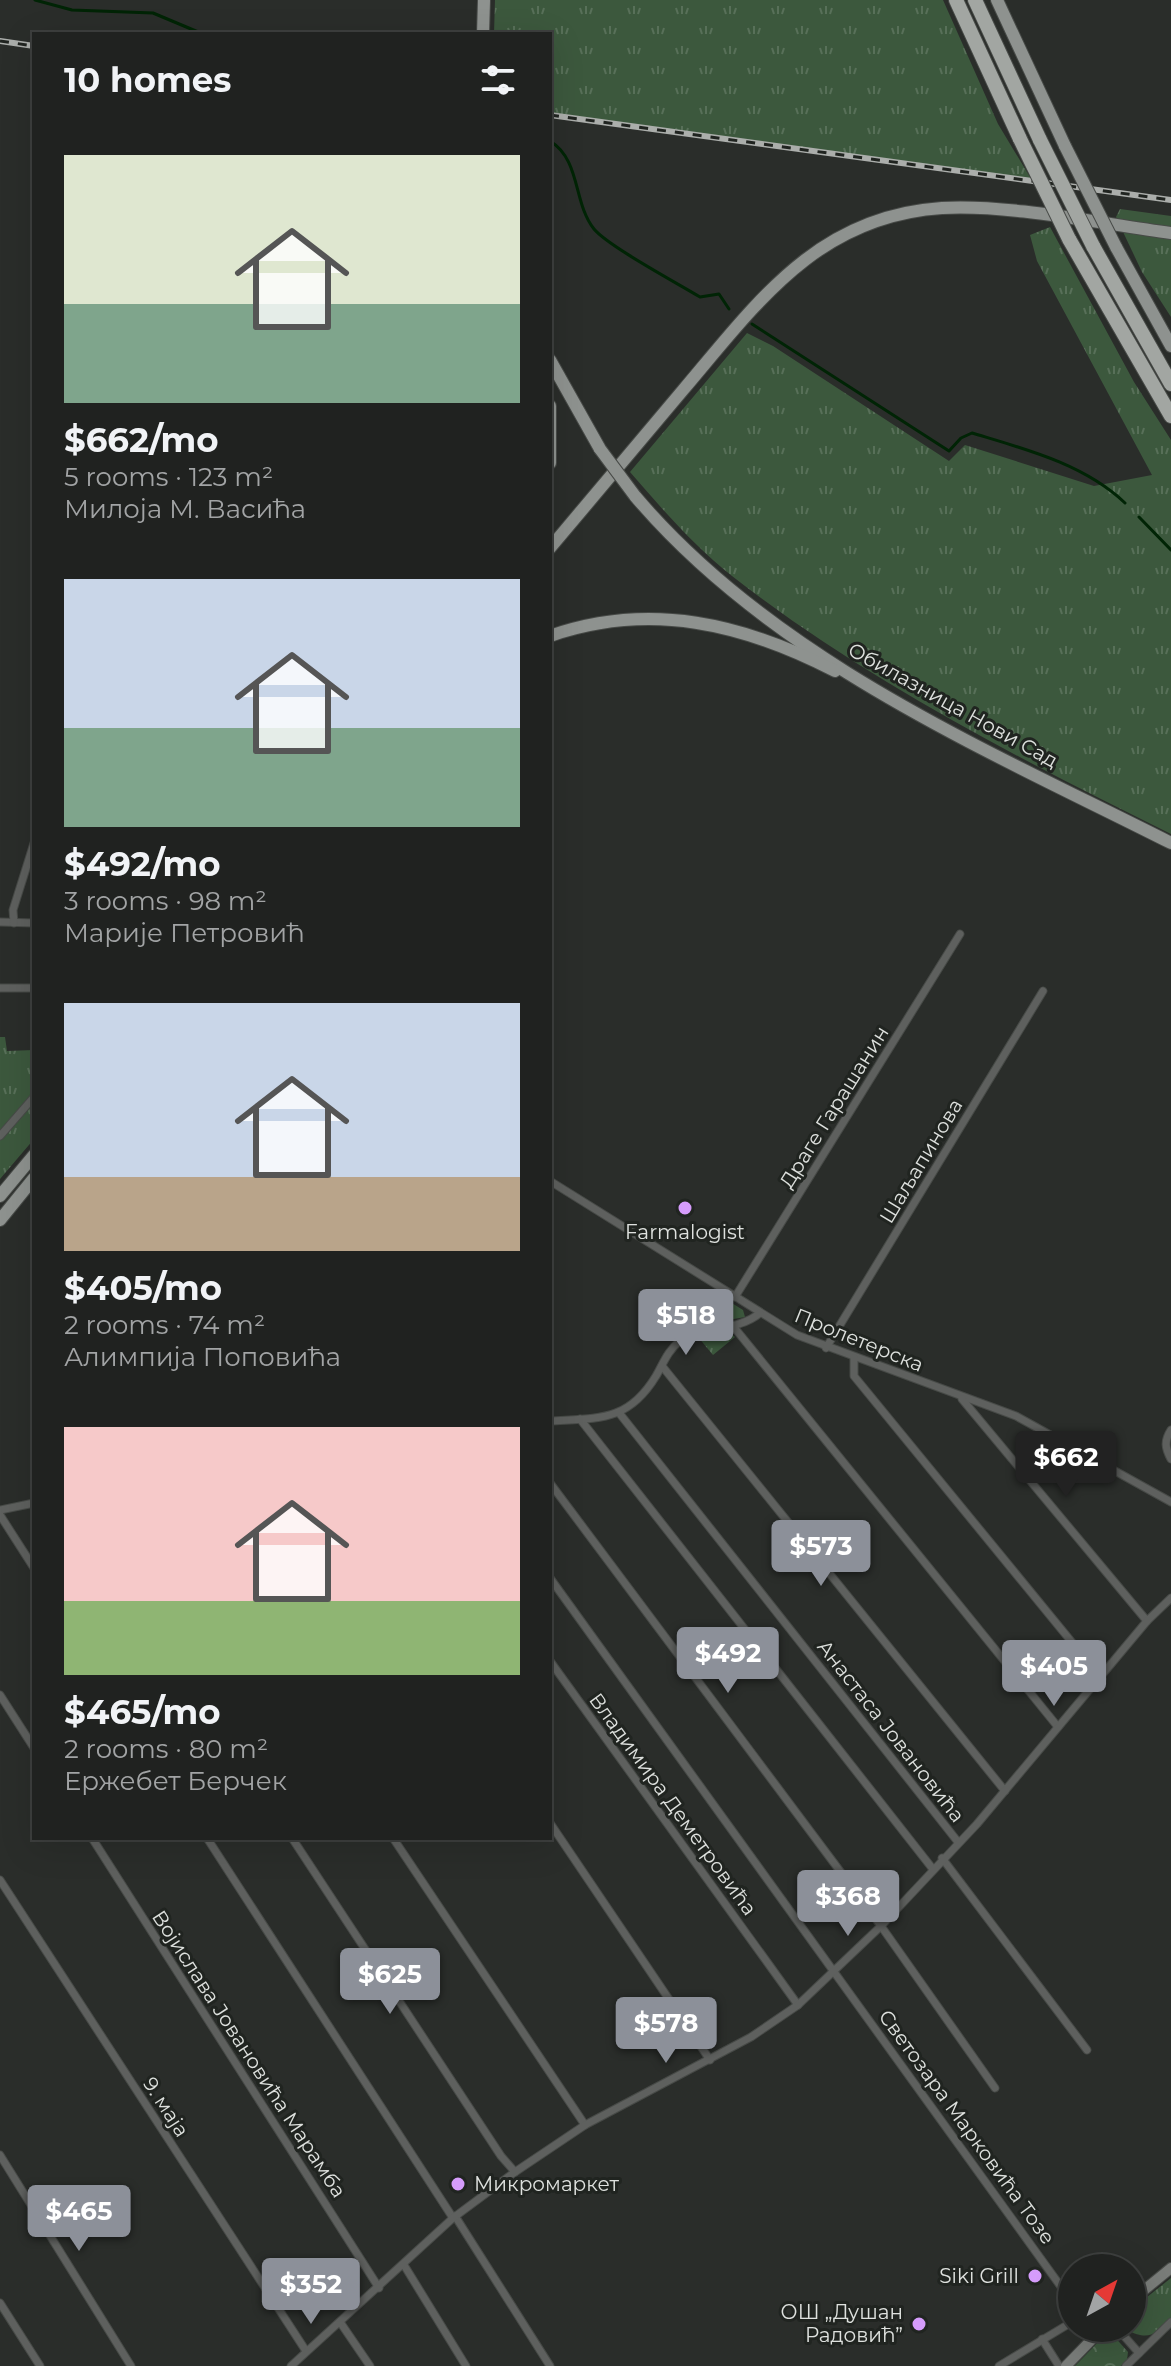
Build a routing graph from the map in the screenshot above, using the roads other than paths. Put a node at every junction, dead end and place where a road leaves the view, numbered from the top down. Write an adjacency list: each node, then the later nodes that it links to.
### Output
1 (484, 0): 5 (main road)
2 (956, 0): 10 (highway, bridge)
3 (975, 0): 9 (highway, bridge)
4 (997, 0): 7 (main road, bridge)
5 (483, 32)
6 (1171, 233): 11 (main road)
7 (1171, 346)
8 (552, 364): 13 (main road, Обилазница Нови Сад, bridge)
9 (1171, 384)
10 (1171, 416)
11 (552, 546)
12 (552, 636): 13 (main road)
13 (863, 682): 14 (main road, Обилазница Нови Сад)
14 (1171, 843)
15 (32, 849): 17 (street)
16 (0, 922): 17 (street)
17 (14, 923): 18 (street)
18 (32, 923)
19 (960, 934): 30 (street, Драге Гарашанин)
20 (0, 988): 21 (street)
21 (32, 988)
22 (1043, 991): 33 (street, Шаљапинова)
23 (32, 1099): 24 (street)
24 (0, 1136)
25 (32, 1157): 28 (main road)
26 (32, 1180): 29 (main road)
27 (552, 1182): 30 (street, Пролетерска)
28 (0, 1196)
29 (0, 1220)
30 (735, 1297): 31 (street, Пролетерска)
31 (760, 1313): 32 (street); 33 (street, Пролетерска)
32 (733, 1326): 35 (street); 53 (street)
33 (826, 1348): 34 (street, Пролетерска)
34 (854, 1358): 36 (street, Пролетерска); 51 (street)
35 (662, 1366): 37 (street); 55 (street)
36 (960, 1397): 43 (street, Пролетерска); 49 (street)
37 (620, 1414): 38 (street); 61 (street, Анастаса Јовановића)
38 (580, 1419): 39 (street); 63 (street)
39 (552, 1421)
40 (1171, 1430): 41 (street)
41 (1171, 1459)
42 (552, 1486): 65 (street)
43 (1171, 1502)
44 (32, 1504): 45 (street)
45 (0, 1512): 46 (street)
46 (32, 1565)
47 (552, 1581): 66 (street, Светозара Марковића Тозе)
48 (1171, 1598): 49 (street)
49 (1147, 1621): 51 (street)
50 (552, 1664): 67 (street, Владимира Деметровића)
51 (1102, 1679): 53 (street)
52 (0, 1695): 54 (street)
53 (1058, 1727): 55 (street)
54 (32, 1745)
55 (1005, 1791): 61 (street)
56 (552, 1826): 69 (street)
57 (93, 1840): 78 (street, Војислава Јовановића Марамба)
58 (208, 1840): 74 (street)
59 (293, 1840): 73 (street)
60 (394, 1840): 71 (street)
61 (958, 1842): 62 (street)
62 (942, 1858): 63 (street); 68 (street)
63 (932, 1868): 65 (street)
64 (0, 1880): 87 (street, 9. маја)
65 (881, 1926): 66 (street); 70 (street)
66 (836, 1972): 67 (street); 77 (street, Светозара Марковића Тозе)
67 (798, 2005): 69 (street)
68 (1087, 2050)
69 (710, 2060): 71 (street)
70 (995, 2088)
71 (585, 2125): 73 (street)
72 (0, 2155): 90 (street)
73 (515, 2172): 74 (street)
74 (454, 2217): 75 (street); 94 (street)
75 (404, 2265): 78 (street); 93 (street)
76 (1171, 2268): 79 (main road)
77 (1058, 2282)
78 (379, 2288): 81 (street)
79 (1146, 2288)
80 (0, 2303): 89 (street)
81 (340, 2322): 87 (street); 92 (street)
82 (1171, 2322): 88 (street)
83 (1058, 2330): 84 (street)
84 (1042, 2339): 95 (street); 96 (street)
85 (1084, 2342): 97 (main road)
86 (1129, 2342): 88 (street)
87 (306, 2351): 91 (street)
88 (1139, 2353): 98 (street)
89 (40, 2366)
90 (131, 2366)
91 (291, 2366)
92 (370, 2366)
93 (466, 2366)
94 (550, 2366)
95 (999, 2366)
96 (1059, 2366)
97 (1066, 2366)
98 (1126, 2366)

